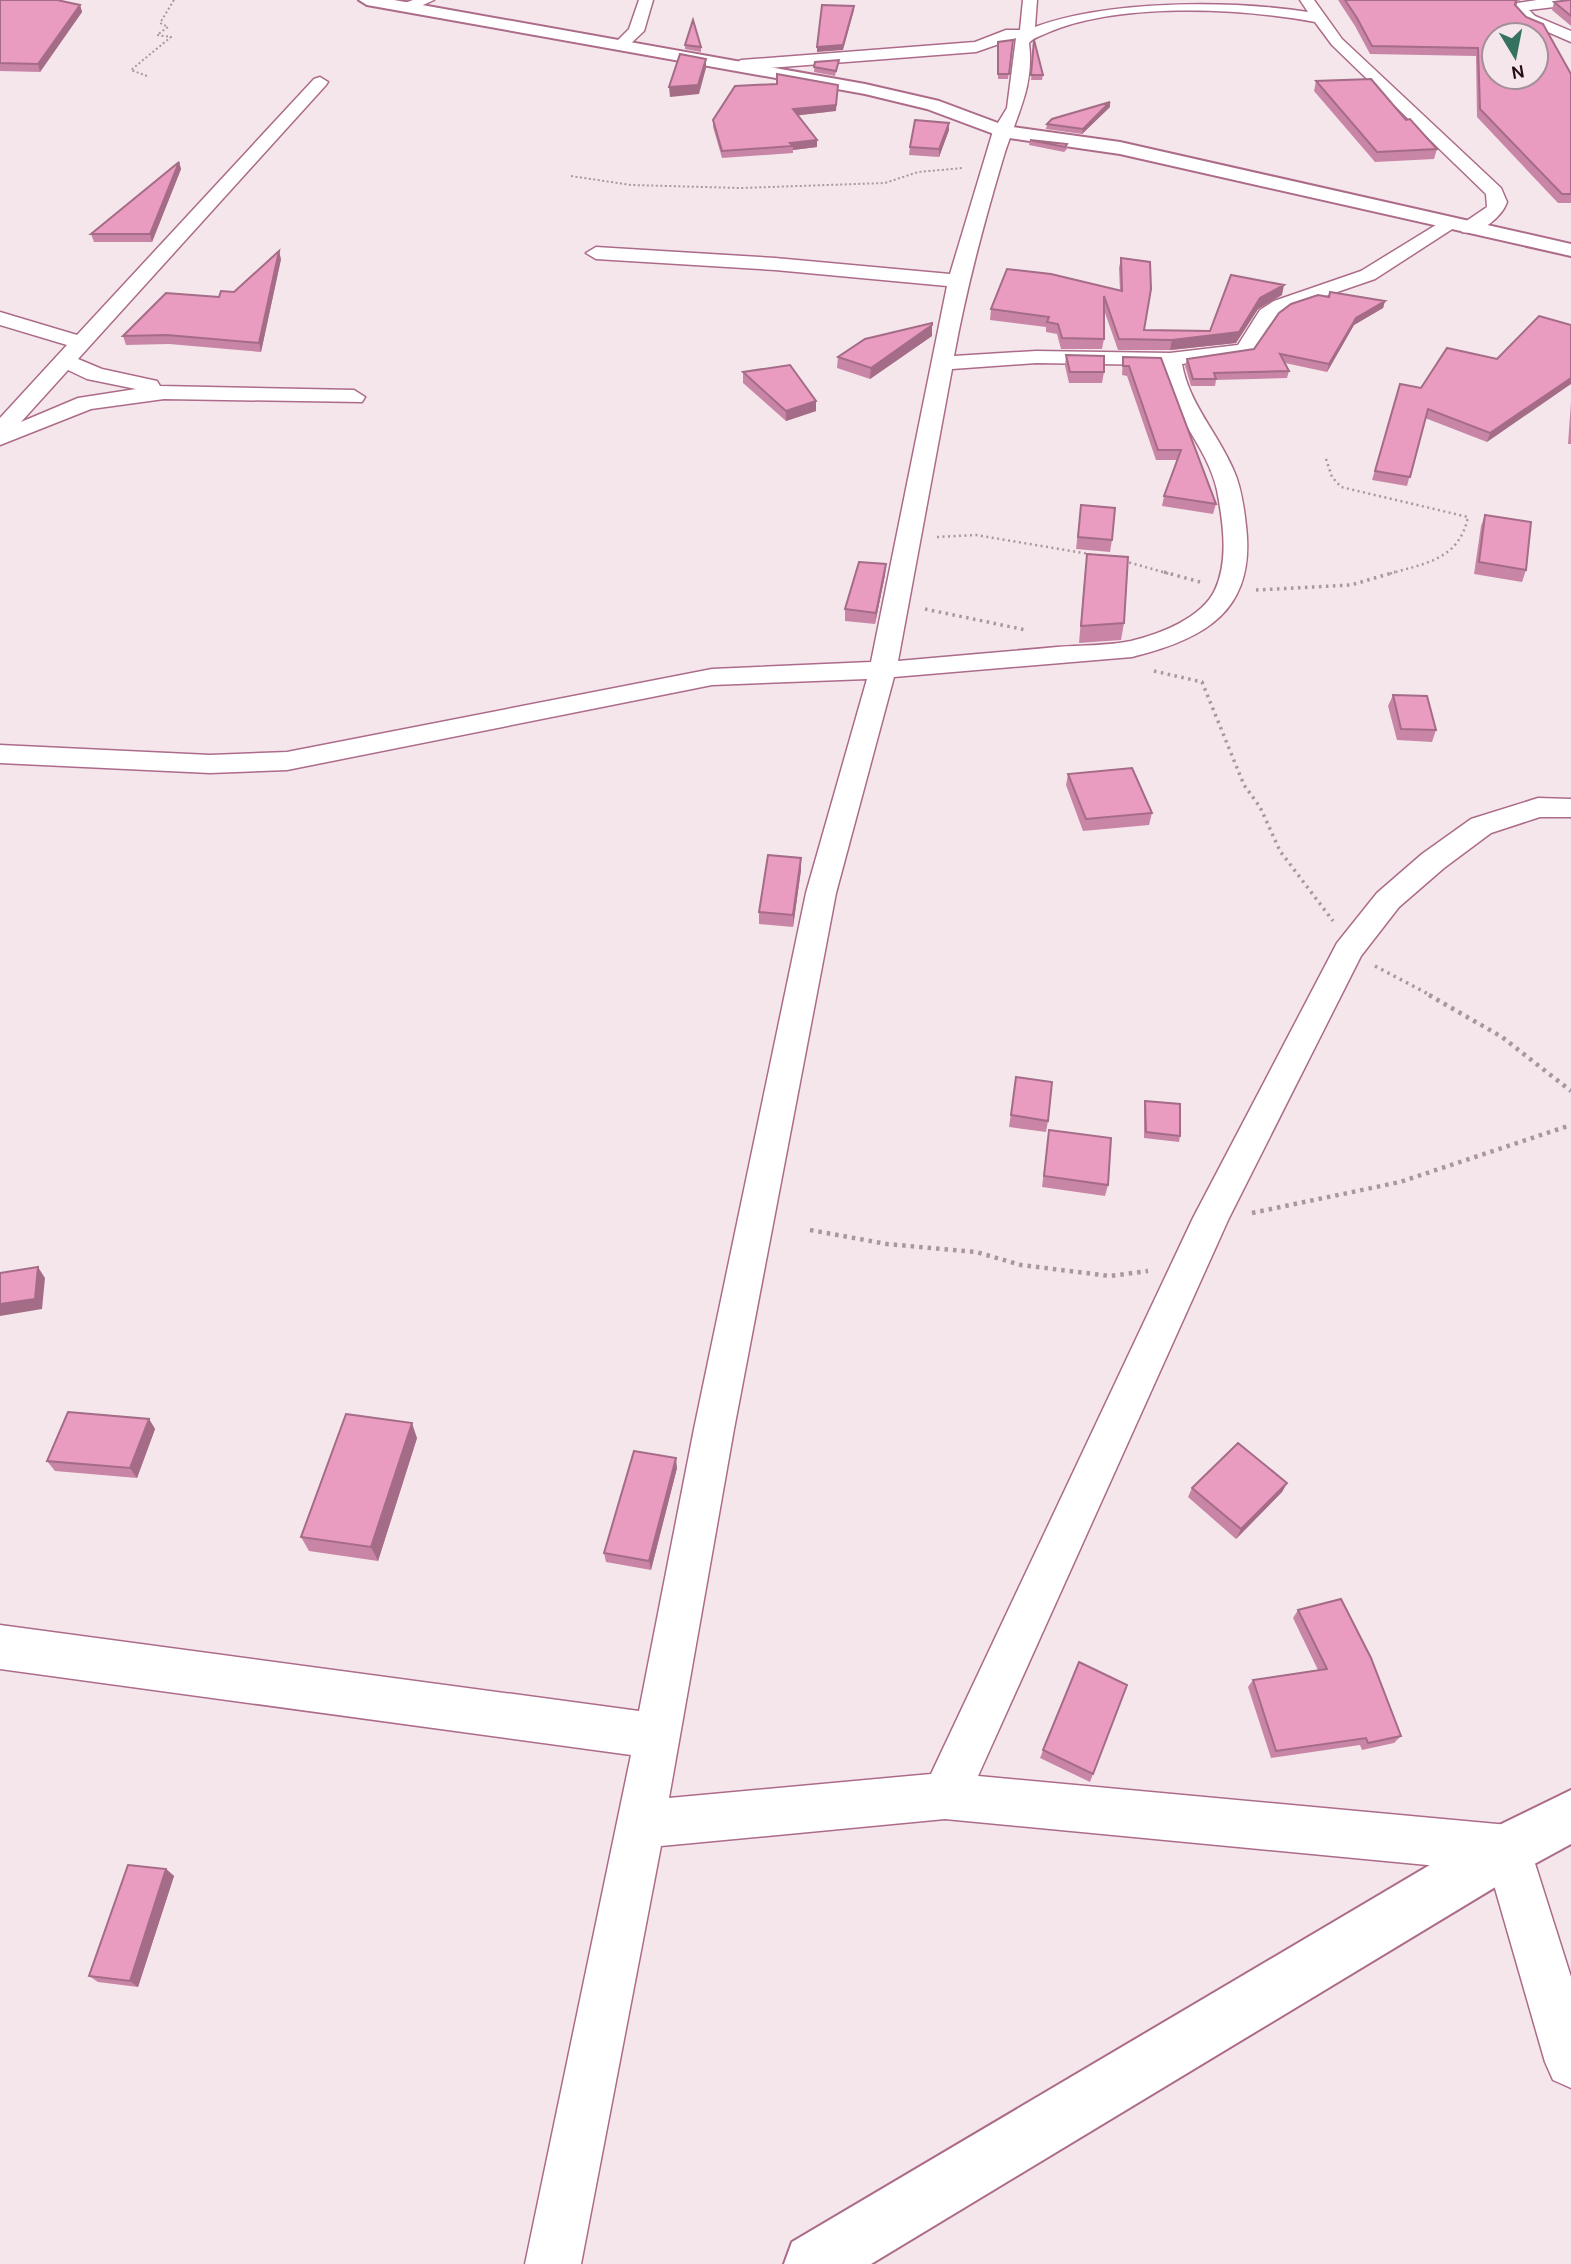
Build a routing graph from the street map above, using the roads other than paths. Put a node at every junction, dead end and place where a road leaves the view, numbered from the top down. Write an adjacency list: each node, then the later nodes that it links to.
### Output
1 (367, 0): 7 (main road)
2 (427, 0): 7 (street)
3 (646, 0): 11 (street)
4 (1030, 0): 9 (street)
5 (1307, 0): 8 (street)
6 (1571, 1): 10 (street)
7 (407, 8): 11 (main road)
8 (1318, 18): 9 (street); 15 (street)
9 (1027, 35): 12 (street); 14 (street)
10 (1571, 37)
11 (621, 45): 12 (main road)
12 (741, 65): 14 (main road)
13 (320, 82): 20 (street)
14 (1002, 131): 15 (main road); 18 (street)
15 (1460, 226): 16 (main road); 21 (street)
16 (1571, 250)
17 (596, 253): 18 (street)
18 (958, 281): 23 (street)
19 (0, 318): 20 (street)
20 (83, 342): 22 (street)
21 (1171, 359): 23 (street); 28 (street)
22 (66, 361): 24 (street); 26 (street)
23 (940, 363): 28 (street)
24 (177, 393): 25 (street); 27 (street)
25 (354, 397)
26 (0, 431)
27 (0, 438)
28 (883, 670): 29 (street); 32 (street)
29 (0, 754)
30 (1571, 808): 33 (street)
31 (0, 1647): 32 (street)
32 (658, 1736): 35 (street)
33 (945, 1796): 35 (street); 36 (street)
34 (1571, 1816): 36 (main road)
35 (641, 1824): 38 (street)
36 (1508, 1849): 37 (street); 39 (main road)
37 (1571, 2062)
38 (553, 2264)
39 (814, 2264)

